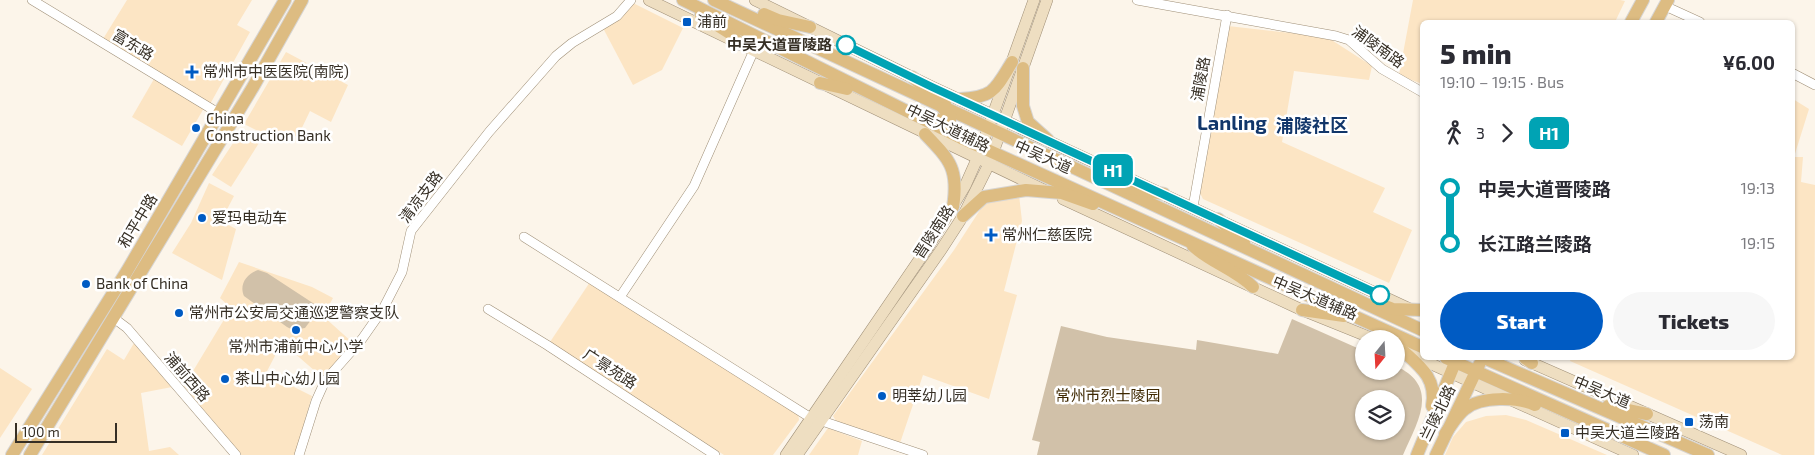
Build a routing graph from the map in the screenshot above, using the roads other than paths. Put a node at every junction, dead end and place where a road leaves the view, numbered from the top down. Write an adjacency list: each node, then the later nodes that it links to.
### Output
1 (32, 0): 31 (street, 富东路)
2 (285, 0): 31 (main road, 和平中路)
3 (302, 0): 61 (main road, 和平中路)
4 (631, 0): 83 (street, 清凉支路)
5 (649, 0): 21 (main road, 中吴大道辅路)
6 (682, 0): 21 (main road); 25 (main road)
7 (702, 0): 15 (main road)
8 (755, 0): 20 (main road, 中吴大道辅路)
9 (1034, 0): 23 (main road, 晋陵南路)
10 (1048, 0): 23 (main road, 晋陵南路)
11 (1137, 0): 16 (street, 浦陵南路)
12 (1643, 0): 17 (main road)
13 (715, 1): 15 (main road, 中吴大道); 20 (main road)
14 (1666, 3): 18 (main road); 19 (street)
15 (744, 14): 30 (main road, 中吴大道)
16 (1228, 15): 28 (street, 浦陵南路); 47 (street, 浦陵路)
17 (1632, 20)
18 (1657, 20)
19 (1696, 20)
20 (810, 27): 26 (main road, 中吴大道辅路)
21 (740, 44): 22 (main road, 中吴大道辅路)
22 (754, 50): 25 (main road, 中吴大道辅路); 56 (street)
23 (1018, 65): 29 (main road); 32 (main road, 晋陵南路); 34 (main road, 晋陵南路); 38 (main road)
24 (1795, 75): 27 (street)
25 (823, 77): 30 (main road); 36 (main road, 中吴大道辅路); 39 (main road, 中吴大道)
26 (912, 77): 29 (main road, 中吴大道辅路); 33 (main road)
27 (1815, 85)
28 (1420, 91)
29 (960, 99): 32 (main road, 中吴大道辅路)
30 (942, 106): 33 (main road, 中吴大道)
31 (220, 114): 80 (main road, 和平中路)
32 (993, 115): 34 (main road, 中吴大道辅路); 35 (main road, 晋陵南路)
33 (961, 116): 35 (main road, 中吴大道)
34 (1005, 120): 37 (main road, 晋陵南路); 38 (main road, 中吴大道辅路)
35 (988, 128): 37 (main road, 中吴大道); 39 (main road, 晋陵南路)
36 (924, 134): 39 (main road, 中吴大道辅路); 46 (main road)
37 (1000, 134): 40 (main road, 晋陵南路); 42 (main road, 中吴大道)
38 (1048, 140): 44 (main road, 中吴大道辅路)
39 (979, 153): 40 (main road, 中吴大道); 46 (main road, 晋陵南路)
40 (992, 158): 41 (main road, 中吴大道); 43 (main road, 中吴大道辅路); 49 (main road, 晋陵南路)
41 (1022, 165): 45 (main road, 中吴大道); 48 (main road)
42 (1080, 172): 44 (main road); 48 (main road, 中吴大道)
43 (1045, 190): 45 (main road); 49 (main road); 54 (main road, 中吴大道辅路)
44 (1164, 194): 47 (main road, 中吴大道辅路)
45 (1112, 205): 52 (main road, 中吴大道)
46 (953, 207): 77 (main road, 晋陵南路)
47 (1193, 207): 50 (main road, 中吴大道辅路)
48 (1167, 211): 53 (main road, 中吴大道)
49 (963, 216): 77 (main road, 晋陵南路)
50 (1218, 219): 53 (main road); 59 (main road, 中吴大道辅路)
51 (524, 237): 56 (street)
52 (1184, 238): 54 (main road); 60 (main road, 中吴大道)
53 (1281, 264): 55 (main road, 中吴大道)
54 (1253, 287): 58 (main road, 中吴大道辅路)
55 (1345, 294): 59 (main road); 62 (main road, 中吴大道)
56 (620, 297): 77 (street)
57 (488, 309): 84 (street, 广景苑路)
58 (1302, 310): 60 (main road); 63 (main road, 中吴大道辅路)
59 (1419, 312)
60 (1360, 318): 64 (main road, 中吴大道)
61 (114, 319): 81 (main road, 和平中路); 82 (street, 浦前西路)
62 (1420, 329)
63 (1355, 331)
64 (1420, 345)
65 (1405, 350): 67 (main road)
66 (1405, 353): 78 (main road)
67 (1420, 354)
68 (1483, 360): 72 (main road, 兰陵北路)
69 (1489, 360): 73 (main road, 中吴大道)
70 (1529, 360): 76 (main road)
71 (1452, 362): 72 (main road); 78 (main road, 兰陵北路)
72 (1474, 376): 75 (main road); 79 (main road, 兰陵北路)
73 (1526, 376): 74 (main road, 中吴大道); 75 (main road)
74 (1557, 390): 76 (main road); 92 (main road, 中吴大道)
75 (1516, 395): 79 (main road); 90 (main road); 91 (main road)
76 (1647, 414): 93 (main road)
77 (816, 419): 85 (main road, 晋陵南路); 86 (main road, 晋陵南路); 87 (street)
78 (1426, 428): 88 (main road, 兰陵北路)
79 (1445, 434): 89 (main road, 兰陵北路)
80 (12, 455)
81 (30, 455)
82 (236, 455)
83 (299, 455)
84 (714, 455)
85 (786, 455)
86 (797, 455)
87 (923, 455)
88 (1417, 455)
89 (1436, 455)
90 (1634, 455)
91 (1664, 455)
92 (1708, 455)
93 (1741, 455)

